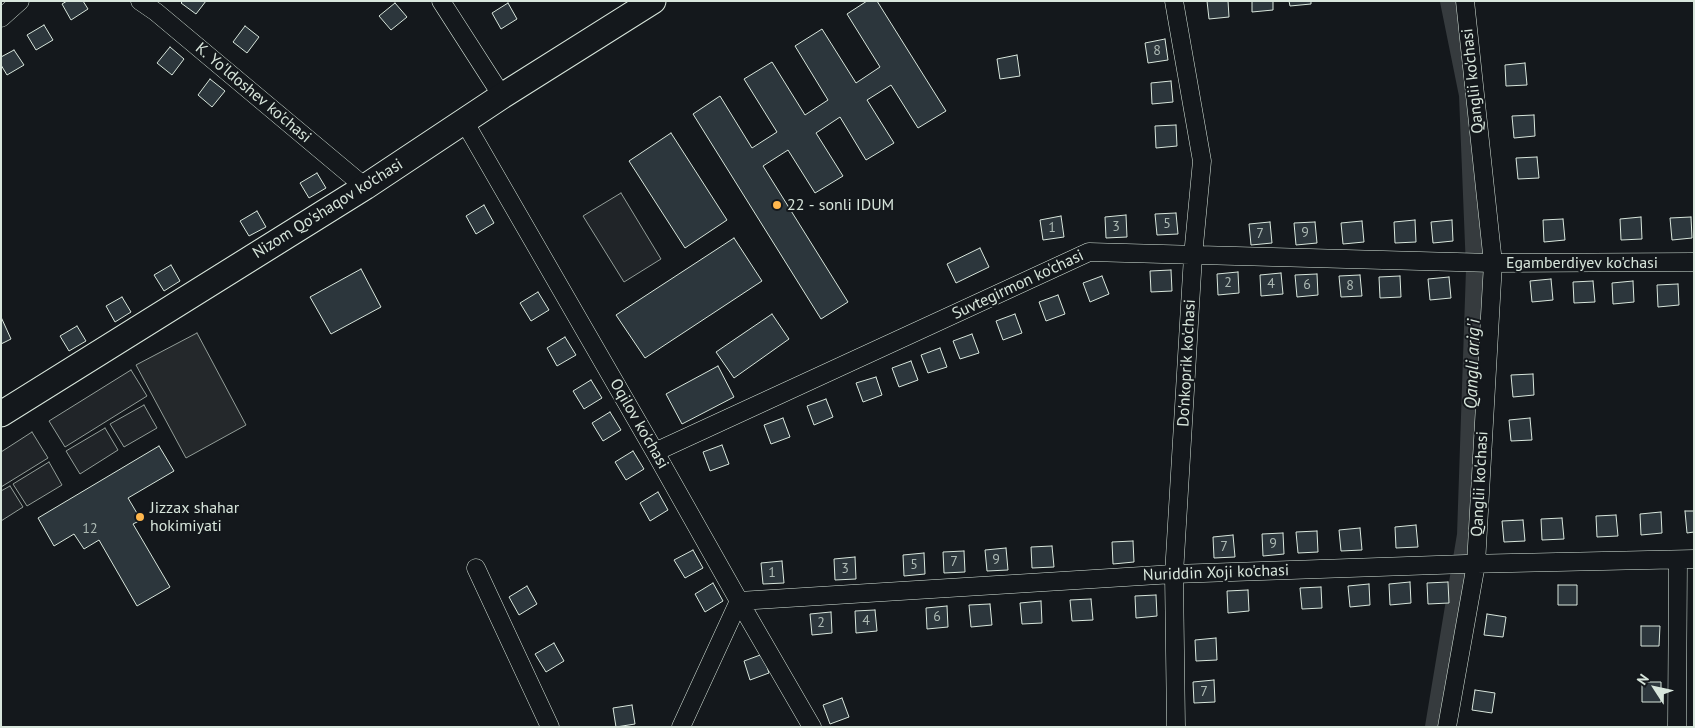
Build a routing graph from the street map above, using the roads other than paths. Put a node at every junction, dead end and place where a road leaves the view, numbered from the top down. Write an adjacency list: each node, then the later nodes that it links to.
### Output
1 (20, 1): 7 (street)
2 (140, 1): 10 (street, K. Yo'ldoshev ko'chasi)
3 (441, 1): 8 (street)
4 (654, 1): 8 (main road, Nizom Qo'shaqov ko'chasi)
5 (1174, 1): 11 (street, Do'nkoprik ko'chasi)
6 (1464, 1): 12 (street, Qanglii ko'chasi)
7 (1, 18)
8 (502, 96): 9 (main road, Nizom Qo'shaqov ko'chasi)
9 (464, 121): 10 (main road, Nizom Qo'shaqov ko'chasi); 15 (street, Oqilov ko'chasi)
10 (365, 187): 14 (main road, Nizom Qo'shaqov ko'chasi)
11 (1193, 256): 12 (street, Suvtegirmon ko'chasi); 15 (street, Suvtegirmon ko'chasi); 19 (street, Do'nkoprik ko'chasi)
12 (1482, 262): 13 (street, Egamberdiyev ko'chasi); 17 (street, Qanglii ko'chasi)
13 (1694, 262)
14 (1, 414)
15 (655, 452): 20 (street, Oqilov ko'chasi)
16 (1686, 560): 17 (street, Nuriddin Xoji ko'chasi); 26 (street)
17 (1465, 565): 19 (street, Nuriddin Xoji ko'chasi); 25 (street, Qanglii ko'chasi)
18 (476, 568): 21 (street)
19 (1174, 574): 20 (street, Nuriddin Xoji ko'chasi); 24 (street, Do'nkoprik ko'chasi)
20 (739, 601): 22 (street); 23 (street, Oqilov ko'chasi)
21 (550, 727)
22 (681, 727)
23 (812, 727)
24 (1176, 727)
25 (1447, 727)
26 (1677, 727)

